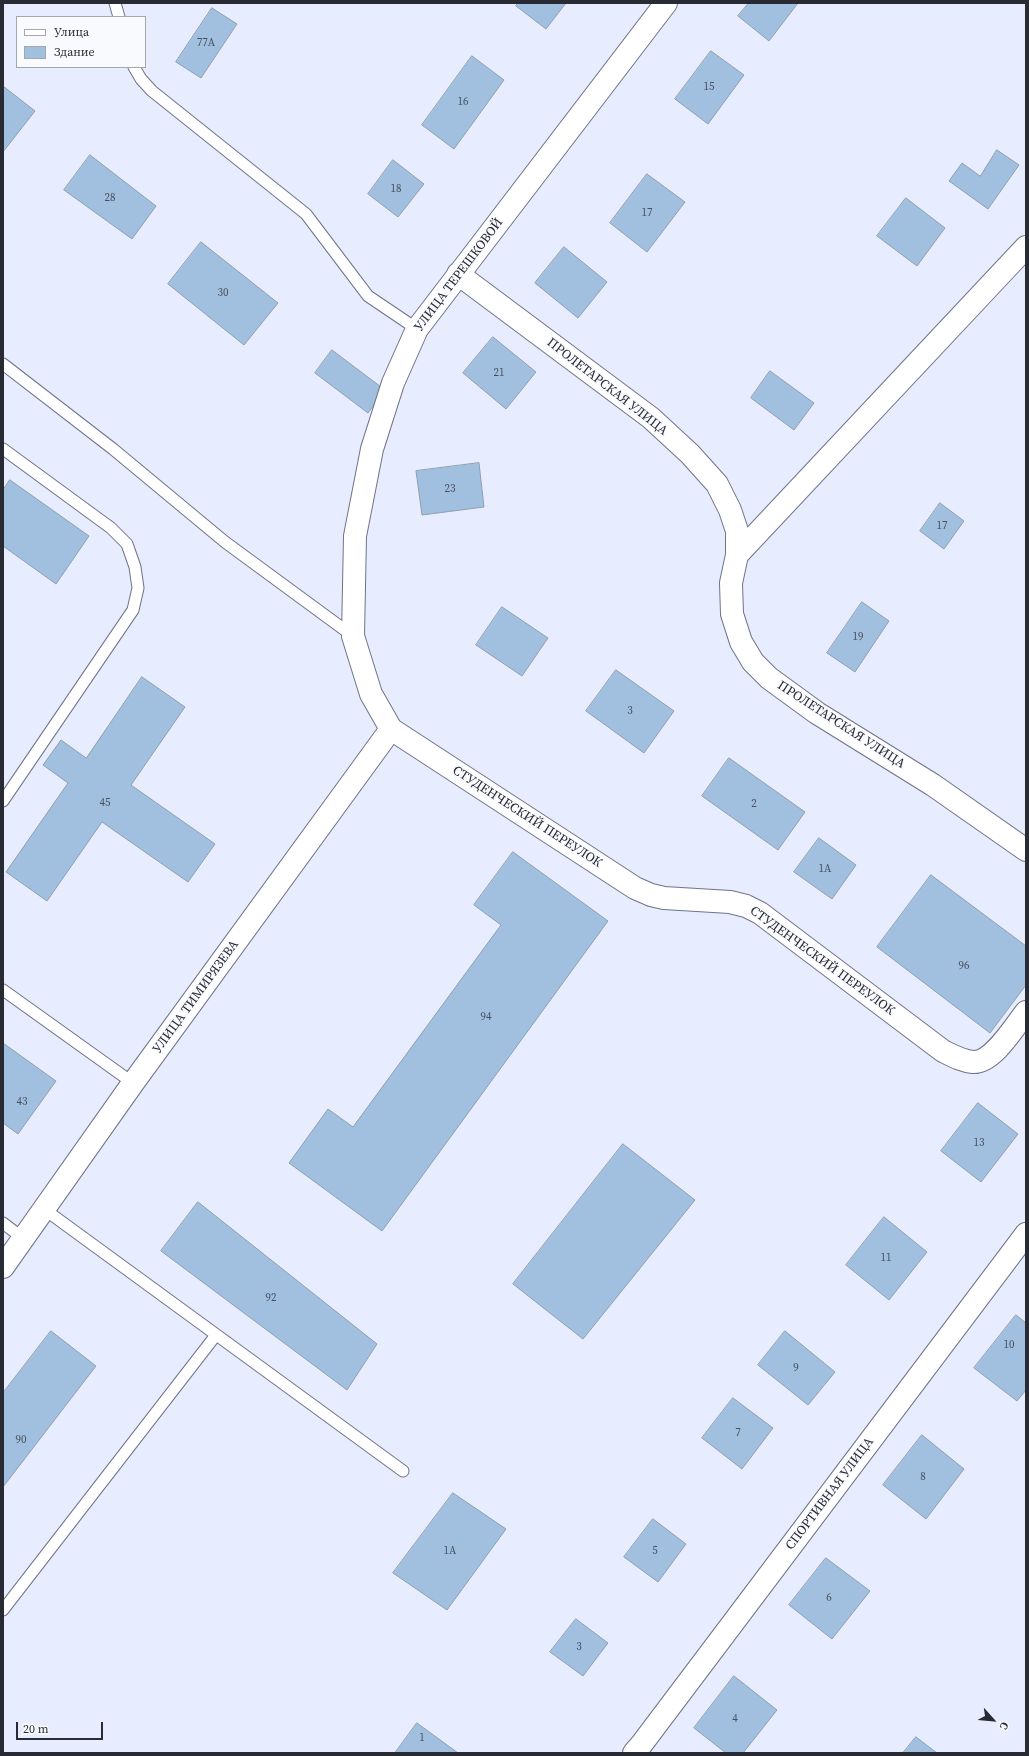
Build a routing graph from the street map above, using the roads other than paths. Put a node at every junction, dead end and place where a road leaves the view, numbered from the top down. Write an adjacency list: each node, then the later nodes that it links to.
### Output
1 (115, 3): 3 (lane)
2 (666, 3): 6 (street, УЛИЦА ТЕРЕШКОВОЙ)
3 (119, 16)
4 (135, 68): 7 (lane)
5 (1026, 247): 10 (street)
6 (458, 274): 7 (street, УЛИЦА ТЕРЕШКОВОЙ); 10 (street, ПРОЛЕТАРСКАЯ УЛИЦА)
7 (416, 329): 11 (street, УЛИЦА ТЕРЕШКОВОЙ)
8 (3, 364): 11 (lane)
9 (3, 449): 13 (lane)
10 (737, 555): 14 (street, ПРОЛЕТАРСКАЯ УЛИЦА)
11 (353, 636): 12 (street, УЛИЦА ТЕРЕШКОВОЙ)
12 (391, 729): 16 (street, СТУДЕНЧЕСКИЙ ПЕРЕУЛОК); 17 (street, УЛИЦА ТИМИРЯЗЕВА)
13 (3, 801)
14 (1026, 850)
15 (3, 990): 17 (lane)
16 (1026, 1012)
17 (133, 1083): 18 (street, УЛИЦА ТИМИРЯЗЕВА)
18 (44, 1209): 21 (street, УЛИЦА ТИМИРЯЗЕВА); 23 (lane)
19 (3, 1223): 21 (lane)
20 (1026, 1234): 26 (street, СПОРТИВНАЯ УЛИЦА)
21 (24, 1239): 22 (street, УЛИЦА ТИМИРЯЗЕВА)
22 (3, 1267)
23 (216, 1335): 24 (lane); 25 (lane)
24 (403, 1471)
25 (3, 1610)
26 (634, 1753)

